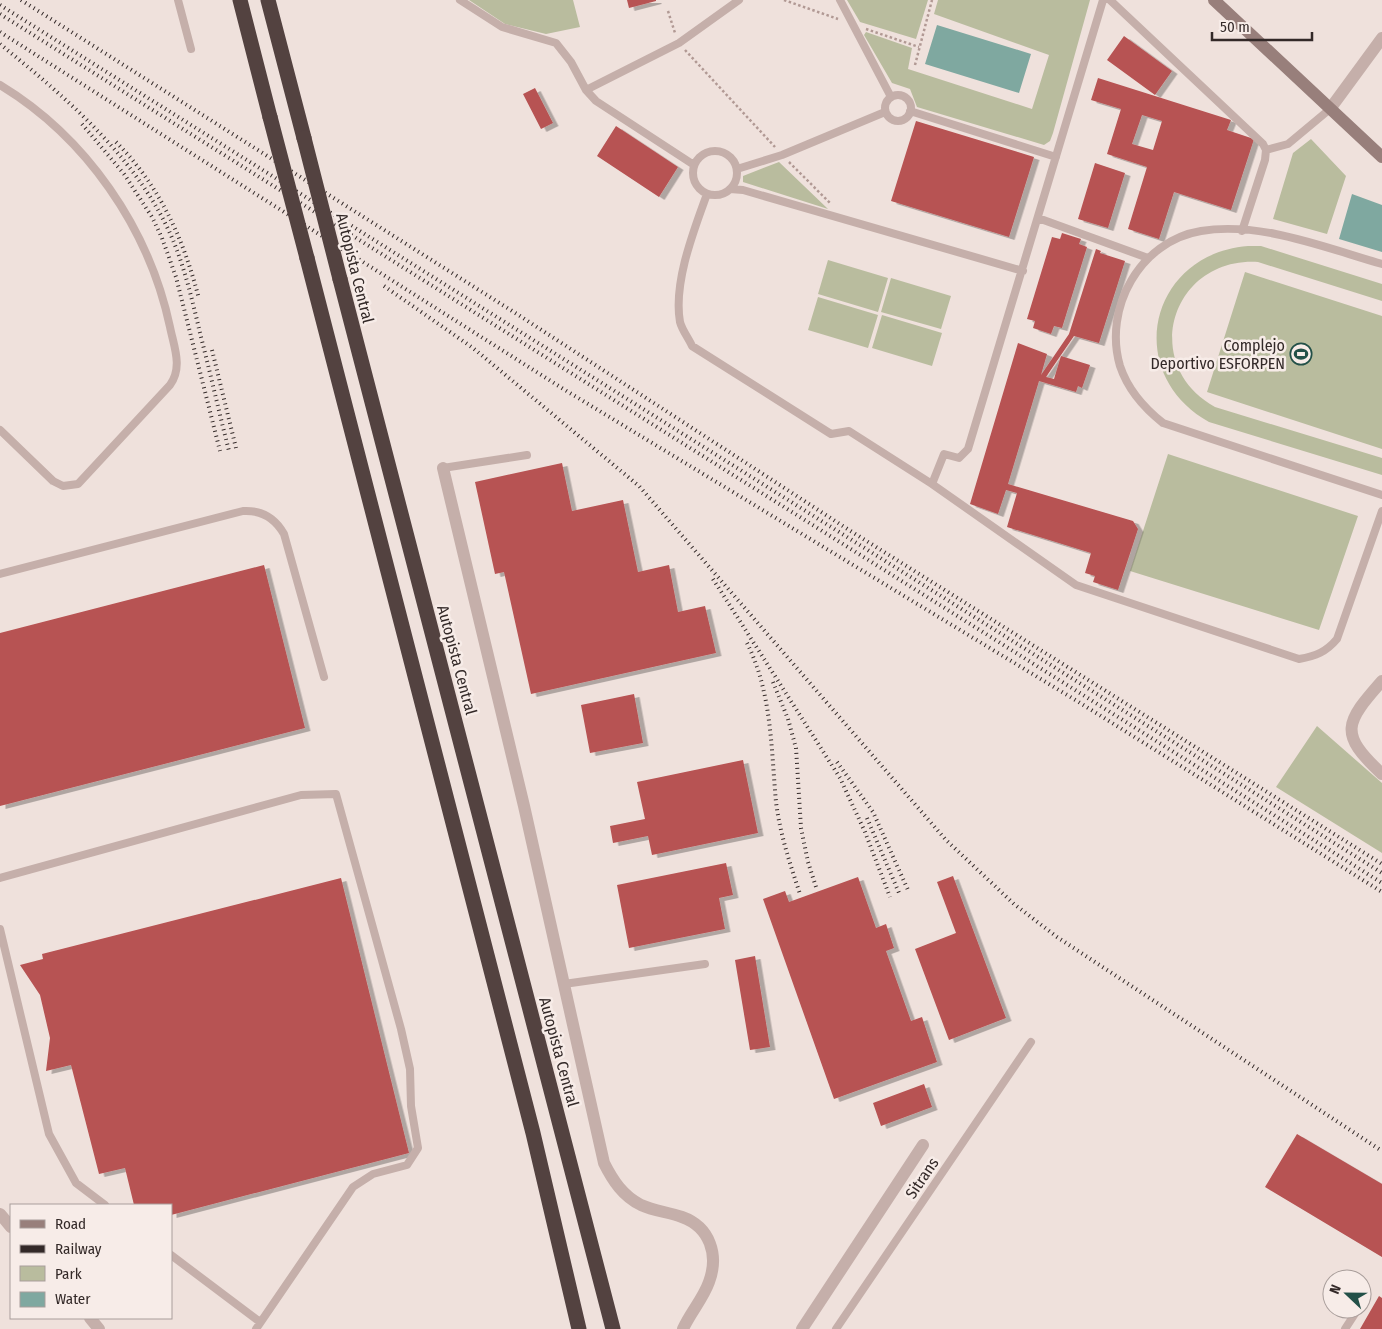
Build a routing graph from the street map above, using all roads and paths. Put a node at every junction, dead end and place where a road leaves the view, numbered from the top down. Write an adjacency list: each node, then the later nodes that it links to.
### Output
1 (178, 0): 14 (lane)
2 (240, 0): 56 (highway, bridge)
3 (268, 0): 62 (highway, Autopista Central, bridge)
4 (460, 0): 17 (lane)
5 (739, 0): 13 (lane)
6 (840, 0): 18 (lane)
7 (932, 0): 15 (path)
8 (1103, 0): 24 (lane)
9 (1110, 0): 22 (lane)
10 (1214, 0): 19 (main road)
11 (668, 11): 13 (path)
12 (1382, 38): 19 (street)
13 (679, 43): 17 (lane); 23 (path)
14 (191, 49)
15 (915, 65)
16 (0, 85): 36 (lane)
17 (586, 90): 26 (lane)
18 (891, 97): 20 (lane); 21 (lane)
19 (1330, 109): 22 (lane); 25 (main road)
20 (910, 111): 21 (lane); 24 (lane)
21 (885, 112): 23 (lane)
22 (1266, 150): 32 (lane)
23 (782, 155): 27 (lane); 31 (path)
24 (1056, 157): 30 (lane)
25 (1382, 157)
26 (694, 165): 27 (lane); 29 (lane)
27 (737, 169): 28 (lane)
28 (730, 189): 29 (lane); 31 (lane)
29 (707, 194): 39 (lane)
30 (1038, 218): 33 (lane); 35 (lane)
31 (846, 220): 35 (lane)
32 (1242, 231): 33 (lane); 34 (lane)
33 (1148, 258): 40 (lane)
34 (1382, 264)
35 (1023, 271): 39 (lane)
36 (0, 430)
37 (527, 454): 38 (lane)
38 (443, 468): 49 (street)
39 (932, 484): 41 (lane)
40 (1382, 495)
41 (1382, 511)
42 (0, 574): 43 (lane)
43 (324, 677)
44 (1382, 681): 45 (street)
45 (1382, 774)
46 (0, 878): 58 (lane)
47 (0, 929): 52 (lane)
48 (705, 964): 49 (lane)
49 (564, 984): 63 (street)
50 (1031, 1042): 65 (lane, Sitrans)
51 (922, 1146): 64 (street)
52 (104, 1204)
53 (0, 1214): 54 (street)
54 (10, 1226)
55 (172, 1256): 58 (lane)
56 (569, 1288): 60 (highway); 61 (highway)
57 (91, 1319): 59 (street)
58 (258, 1326)
59 (99, 1329)
60 (570, 1329)
61 (579, 1329)
62 (613, 1329)
63 (683, 1329)
64 (802, 1329)
65 (836, 1329)

